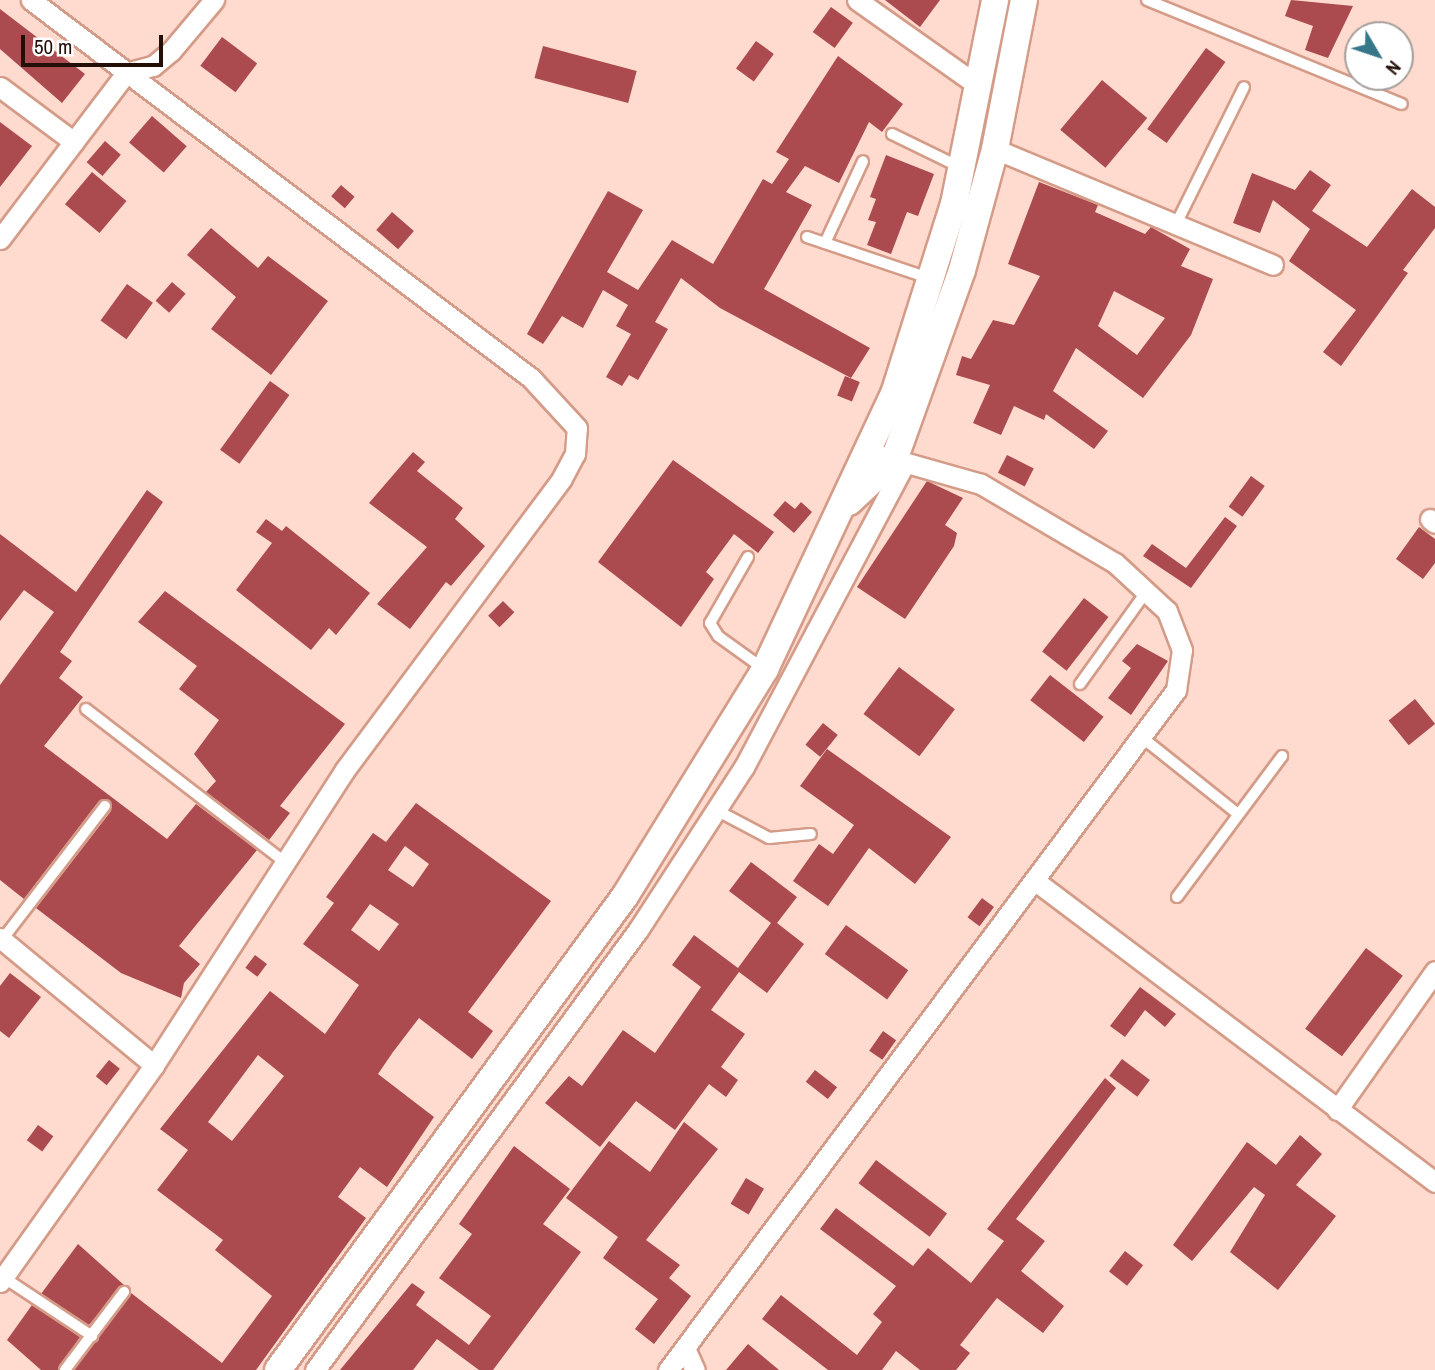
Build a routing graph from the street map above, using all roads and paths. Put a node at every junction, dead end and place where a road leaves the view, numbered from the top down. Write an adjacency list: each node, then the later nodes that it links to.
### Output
1 (32, 0): 7 (street)
2 (214, 0): 7 (street)
3 (857, 0): 8 (street)
4 (995, 0): 8 (main road)
5 (1024, 0): 14 (main road)
6 (1147, 0): 11 (lane)
7 (126, 73): 13 (street); 37 (street)
8 (979, 86): 16 (main road)
9 (0, 87): 13 (street)
10 (1244, 87): 17 (lane)
11 (1402, 104)
12 (892, 134): 16 (lane)
13 (74, 142): 19 (street)
14 (995, 149): 17 (street); 24 (main road)
15 (863, 161): 20 (lane)
16 (962, 168): 22 (main road)
17 (1175, 226): 21 (street)
18 (807, 237): 20 (lane)
19 (0, 239)
20 (825, 243): 22 (lane)
21 (1273, 265)
22 (932, 279): 23 (main road)
23 (869, 450): 24 (street); 25 (main road)
24 (900, 461): 25 (main road); 27 (street); 34 (street)
25 (848, 503): 28 (main road)
26 (748, 557): 28 (lane)
27 (1146, 592): 29 (lane); 31 (street)
28 (765, 669): 47 (main road)
29 (1080, 684)
30 (86, 709): 37 (lane)
31 (1144, 739): 35 (lane); 38 (street)
32 (1282, 756): 35 (lane)
33 (105, 806): 40 (lane)
34 (716, 810): 36 (lane); 48 (street)
35 (1238, 814): 39 (lane)
36 (811, 834)
37 (288, 864): 42 (street)
38 (1034, 880): 43 (street); 50 (street)
39 (1177, 897)
40 (1, 939): 42 (street)
41 (1435, 971): 43 (street)
42 (154, 1065): 45 (street)
43 (1337, 1110): 44 (street)
44 (1435, 1182)
45 (2, 1280): 49 (lane)
46 (124, 1292): 49 (lane)
47 (327, 1304): 48 (street); 52 (main road)
48 (352, 1321): 53 (street)
49 (92, 1336): 51 (lane)
50 (685, 1348): 54 (street); 55 (street)
51 (65, 1370)
52 (278, 1370)
53 (315, 1370)
54 (668, 1370)
55 (695, 1370)

